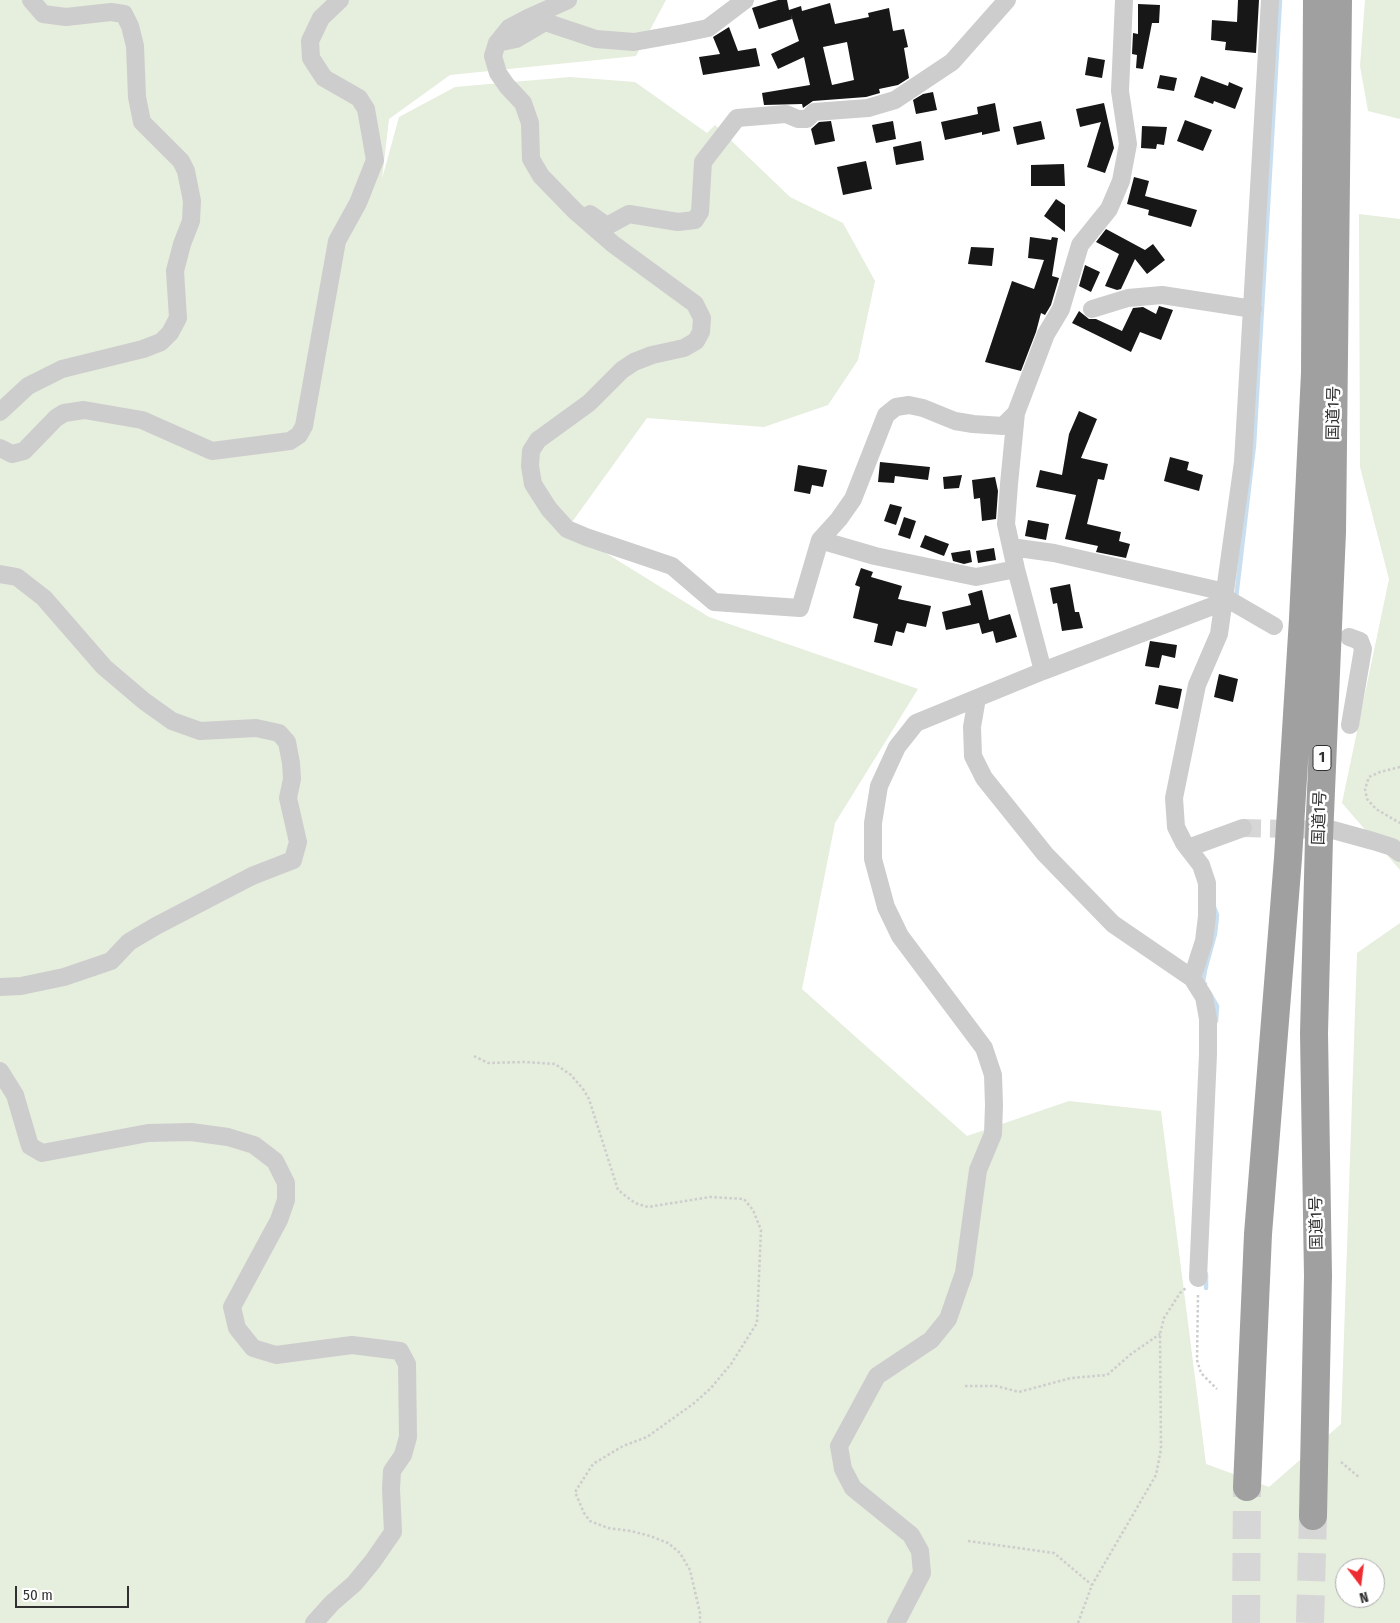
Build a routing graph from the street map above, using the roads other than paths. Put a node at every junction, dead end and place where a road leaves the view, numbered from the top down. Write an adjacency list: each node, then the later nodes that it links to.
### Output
1 (31, 0): 14 (street)
2 (340, 0): 16 (street)
3 (568, 0): 10 (street)
4 (745, 0): 10 (street)
5 (1007, 0): 11 (street)
6 (1124, 0): 15 (street)
7 (1270, 0): 13 (street)
8 (1317, 0): 35 (highway, 国道1号 / 1)
9 (1338, 0): 36 (highway, 国道1号 / 1)
10 (497, 43): 11 (street)
11 (557, 193): 17 (street)
12 (1092, 309): 13 (street)
13 (1253, 309): 21 (street)
14 (0, 412)
15 (1016, 413): 17 (street); 18 (street)
16 (0, 448)
17 (820, 540): 19 (street)
18 (1011, 547): 19 (street); 21 (street)
19 (1016, 569): 24 (street)
20 (0, 574): 32 (street)
21 (1224, 597): 22 (street); 24 (street); 29 (street)
22 (1274, 626)
23 (1349, 637): 26 (street)
24 (1043, 671): 25 (street)
25 (977, 698): 31 (street); 38 (street)
26 (1350, 725)
27 (1242, 828): 29 (street)
28 (1333, 830): 30 (street)
29 (1188, 848): 31 (street)
30 (1400, 853)
31 (1192, 978): 34 (street)
32 (0, 987)
33 (0, 1071): 37 (street)
34 (1198, 1278)
35 (1247, 1487)
36 (1313, 1516)
37 (314, 1623)
38 (896, 1623)

